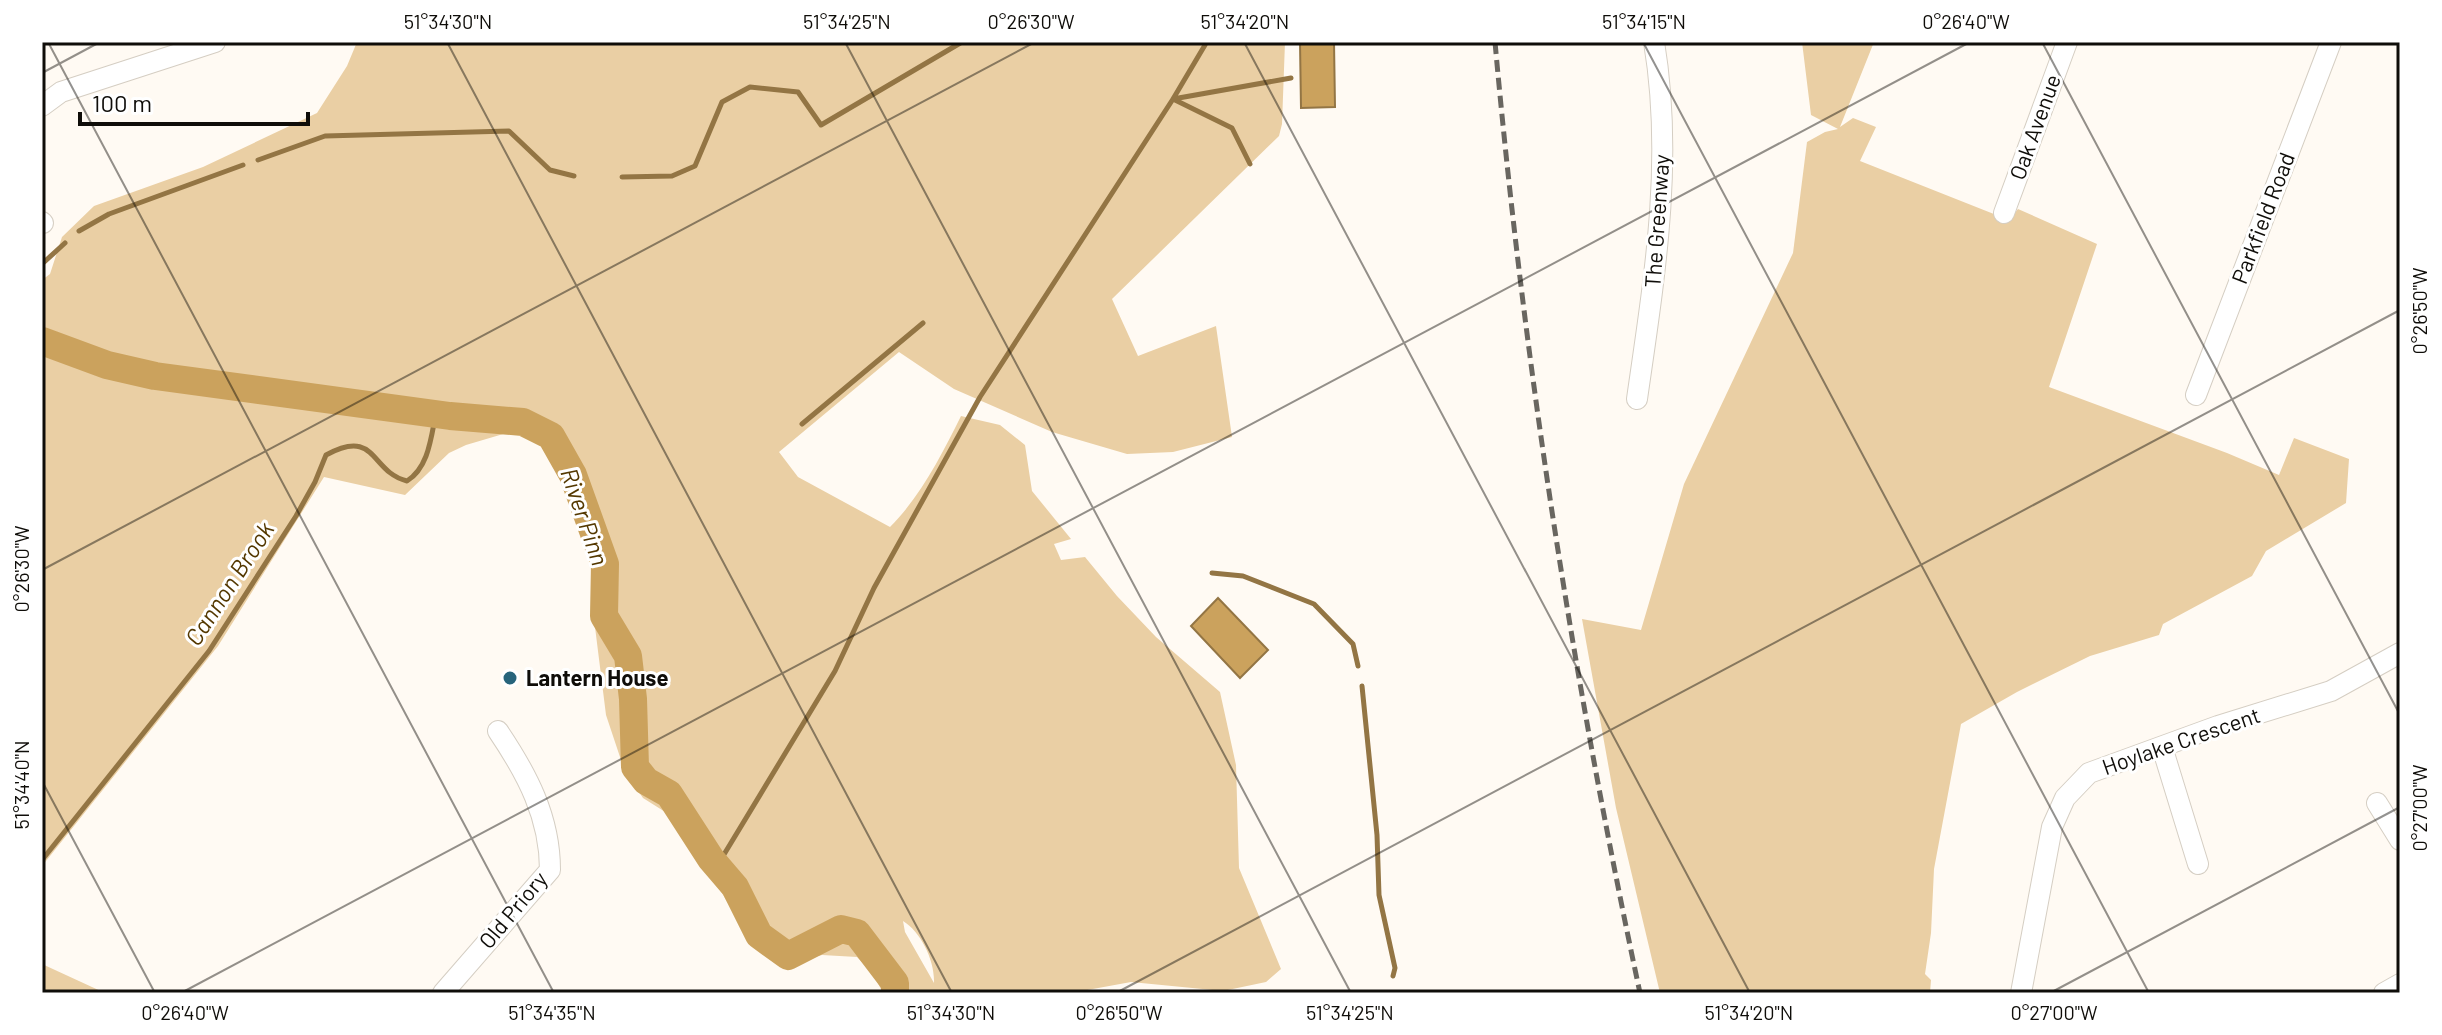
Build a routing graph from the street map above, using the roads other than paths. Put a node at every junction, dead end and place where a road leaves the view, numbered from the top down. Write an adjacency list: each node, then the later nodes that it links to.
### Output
1 (215, 42): 5 (street)
2 (1654, 42): 8 (street, The Greenway)
3 (2067, 42): 6 (street, Oak Avenue)
4 (2331, 42): 7 (street, Parkfield Road)
5 (42, 106)
6 (2004, 213)
7 (2196, 395)
8 (1637, 399)
9 (2400, 653): 11 (street, Hoylake Crescent)
10 (498, 731): 16 (street, Old Priory)
11 (2162, 747): 14 (street); 17 (street, Hoylake Crescent)
12 (2377, 803): 13 (street)
13 (2400, 840)
14 (2198, 864)
15 (2400, 984): 18 (street)
16 (443, 993)
17 (2021, 993)
18 (2384, 993)

